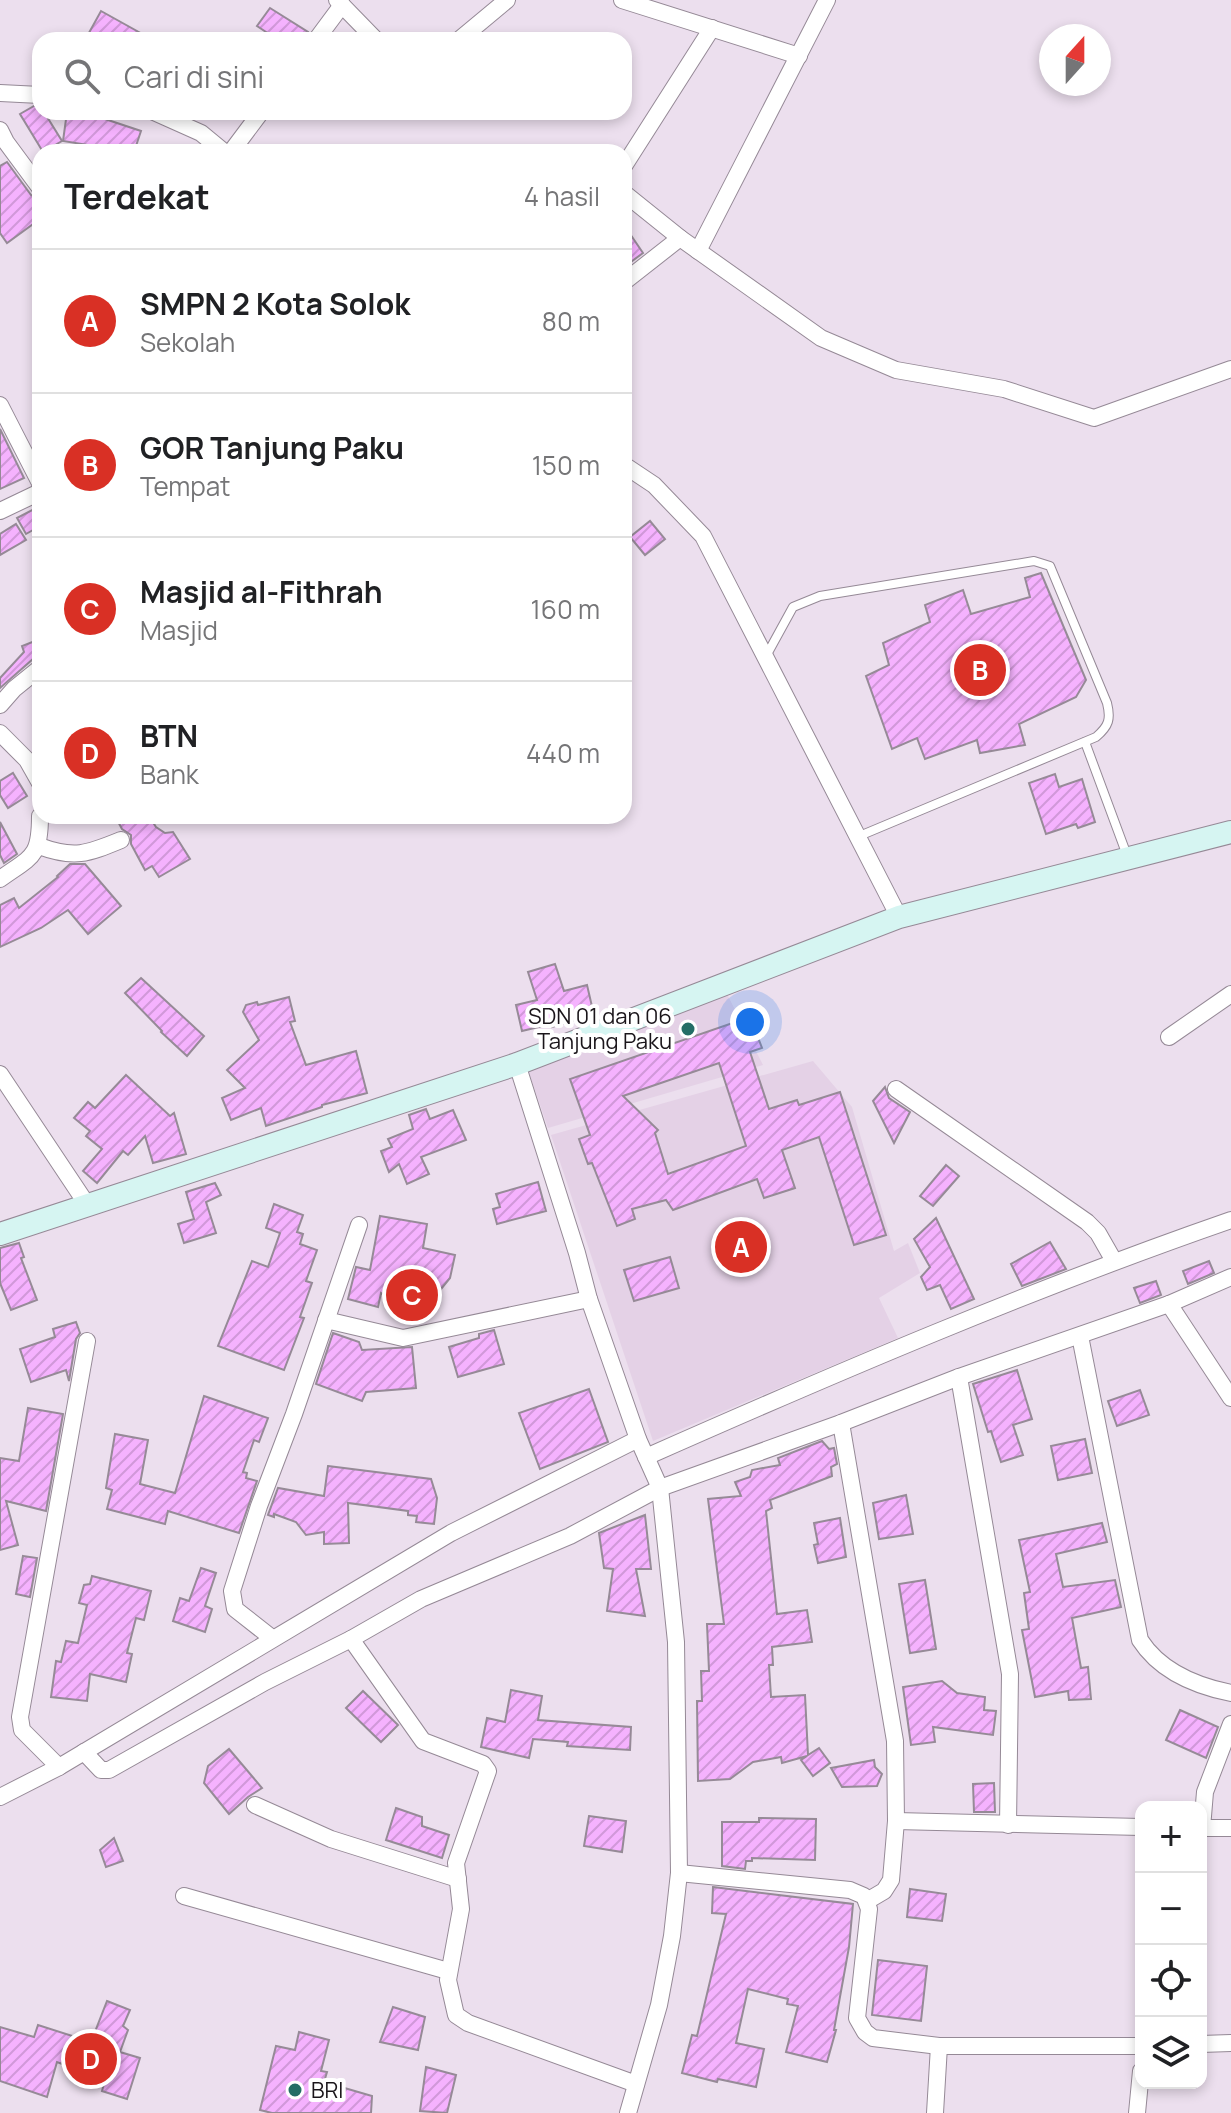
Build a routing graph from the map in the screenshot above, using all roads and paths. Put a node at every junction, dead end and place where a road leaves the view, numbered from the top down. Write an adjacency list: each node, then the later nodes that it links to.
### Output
1 (507, 0): 8 (street)
2 (622, 0): 5 (street)
3 (827, 0): 9 (street)
4 (339, 3): 6 (street); 7 (street)
5 (712, 28): 9 (street); 17 (street)
6 (321, 32)
7 (368, 32)
8 (469, 32)
9 (799, 56): 21 (street)
10 (0, 93): 11 (street)
11 (32, 95)
12 (172, 120): 15 (street)
13 (255, 120): 16 (street)
14 (0, 130): 18 (street)
15 (214, 144)
16 (237, 144)
17 (632, 153)
18 (32, 177)
19 (632, 199): 20 (street)
20 (680, 238): 21 (street); 22 (street)
21 (698, 251): 23 (street)
22 (632, 276)
23 (1231, 369)
24 (0, 405): 25 (street)
25 (4, 423): 26 (street)
26 (32, 470)
27 (632, 470): 30 (street)
28 (32, 496): 29 (street)
29 (0, 511)
30 (765, 659): 34 (lane); 38 (street)
31 (32, 674): 32 (street)
32 (0, 705)
33 (0, 733): 35 (street)
34 (1085, 742): 38 (lane); 41 (lane)
35 (32, 769)
36 (40, 824): 40 (street)
37 (1231, 832): 41 (street)
38 (857, 837): 43 (street)
39 (121, 840): 40 (street)
40 (39, 846): 42 (street)
41 (1128, 858): 43 (street)
42 (0, 879)
43 (899, 917): 46 (street)
44 (1231, 994): 45 (street)
45 (1169, 1037)
46 (517, 1064): 49 (street); 55 (street)
47 (0, 1074): 49 (street)
48 (896, 1089): 53 (street)
49 (88, 1206): 52 (street)
50 (1231, 1220): 53 (street)
51 (359, 1225): 57 (street)
52 (0, 1234)
53 (1114, 1261): 64 (street)
54 (1231, 1277): 56 (street)
55 (589, 1299): 57 (street); 63 (street)
56 (1169, 1304): 58 (street); 61 (street)
57 (326, 1320): 66 (street)
58 (1080, 1336): 60 (street); 68 (street)
59 (87, 1341): 71 (street)
60 (959, 1377): 62 (street); 76 (street)
61 (1231, 1398)
62 (841, 1423): 65 (street); 75 (street)
63 (638, 1439): 64 (street); 66 (street)
64 (646, 1457): 65 (street)
65 (660, 1488): 67 (street); 80 (street)
66 (272, 1638): 70 (street)
67 (351, 1639): 70 (street); 81 (street)
68 (1231, 1693)
69 (1231, 1724): 73 (street)
70 (84, 1752): 71 (street)
71 (59, 1767): 72 (street)
72 (0, 1797)
73 (1204, 1801)
74 (255, 1805): 81 (street)
75 (896, 1821): 76 (street); 83 (street)
76 (1008, 1825): 77 (street)
77 (1135, 1827)
78 (1207, 1828): 79 (street)
79 (1231, 1828)
80 (679, 1873): 83 (street); 89 (street)
81 (458, 1879): 84 (street)
82 (184, 1896): 84 (street)
83 (867, 1901): 87 (street)
84 (448, 1971): 89 (street)
85 (1231, 2043): 86 (street)
86 (1207, 2044)
87 (939, 2046): 88 (street); 92 (street)
88 (1135, 2046)
89 (636, 2084): 91 (street)
90 (1139, 2089): 93 (street)
91 (628, 2113)
92 (935, 2113)
93 (1137, 2113)

